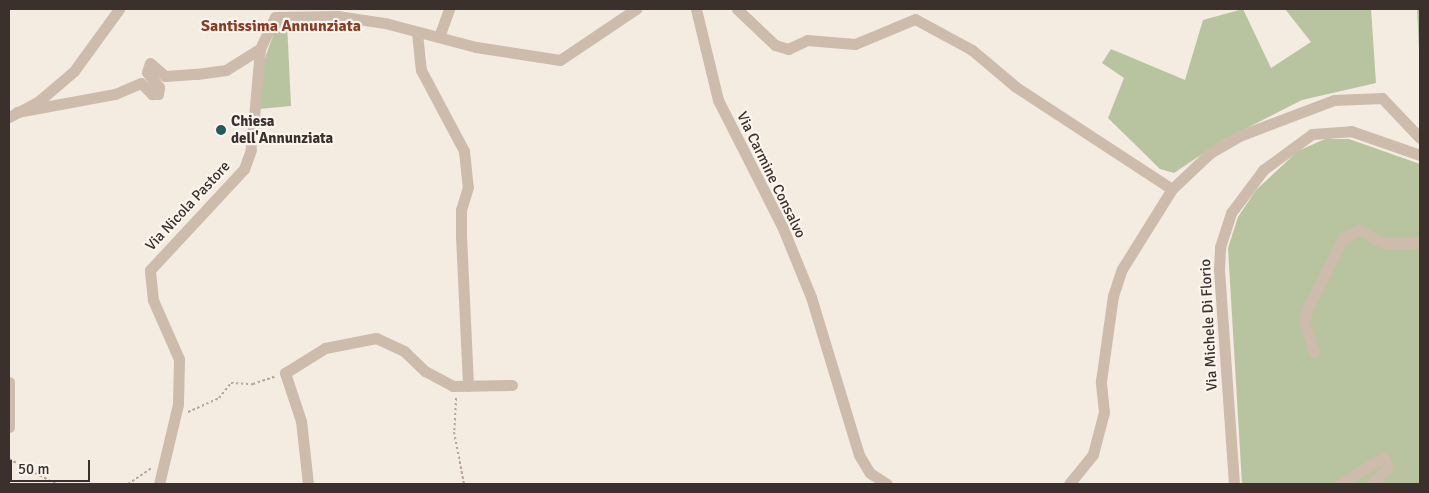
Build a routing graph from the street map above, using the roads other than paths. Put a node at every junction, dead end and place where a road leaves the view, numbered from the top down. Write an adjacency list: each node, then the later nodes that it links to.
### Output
1 (118, 9): 11 (street)
2 (450, 9): 9 (street)
3 (636, 9): 9 (street)
4 (696, 9): 25 (street, Via Carmine Consalvo)
5 (737, 9): 7 (street)
6 (274, 13): 8 (street); 10 (street)
7 (915, 14): 16 (street)
8 (417, 33): 9 (street); 21 (street)
9 (440, 34)
10 (260, 49): 11 (street); 12 (street)
11 (13, 114)
12 (252, 129)
13 (1420, 138): 16 (street)
14 (251, 150): 23 (street, Via Nicola Pastore)
15 (1420, 155): 27 (street, Via Michele Di Florio)
16 (1172, 189): 26 (street)
17 (1420, 243): 18 (street)
18 (1314, 352)
19 (9, 382): 22 (street)
20 (512, 385): 21 (street)
21 (462, 386): 24 (street)
22 (9, 427)
23 (159, 484)
24 (308, 484)
25 (887, 484)
26 (1069, 484)
27 (1234, 484)
28 (1338, 484): 29 (street)
29 (1371, 484)

